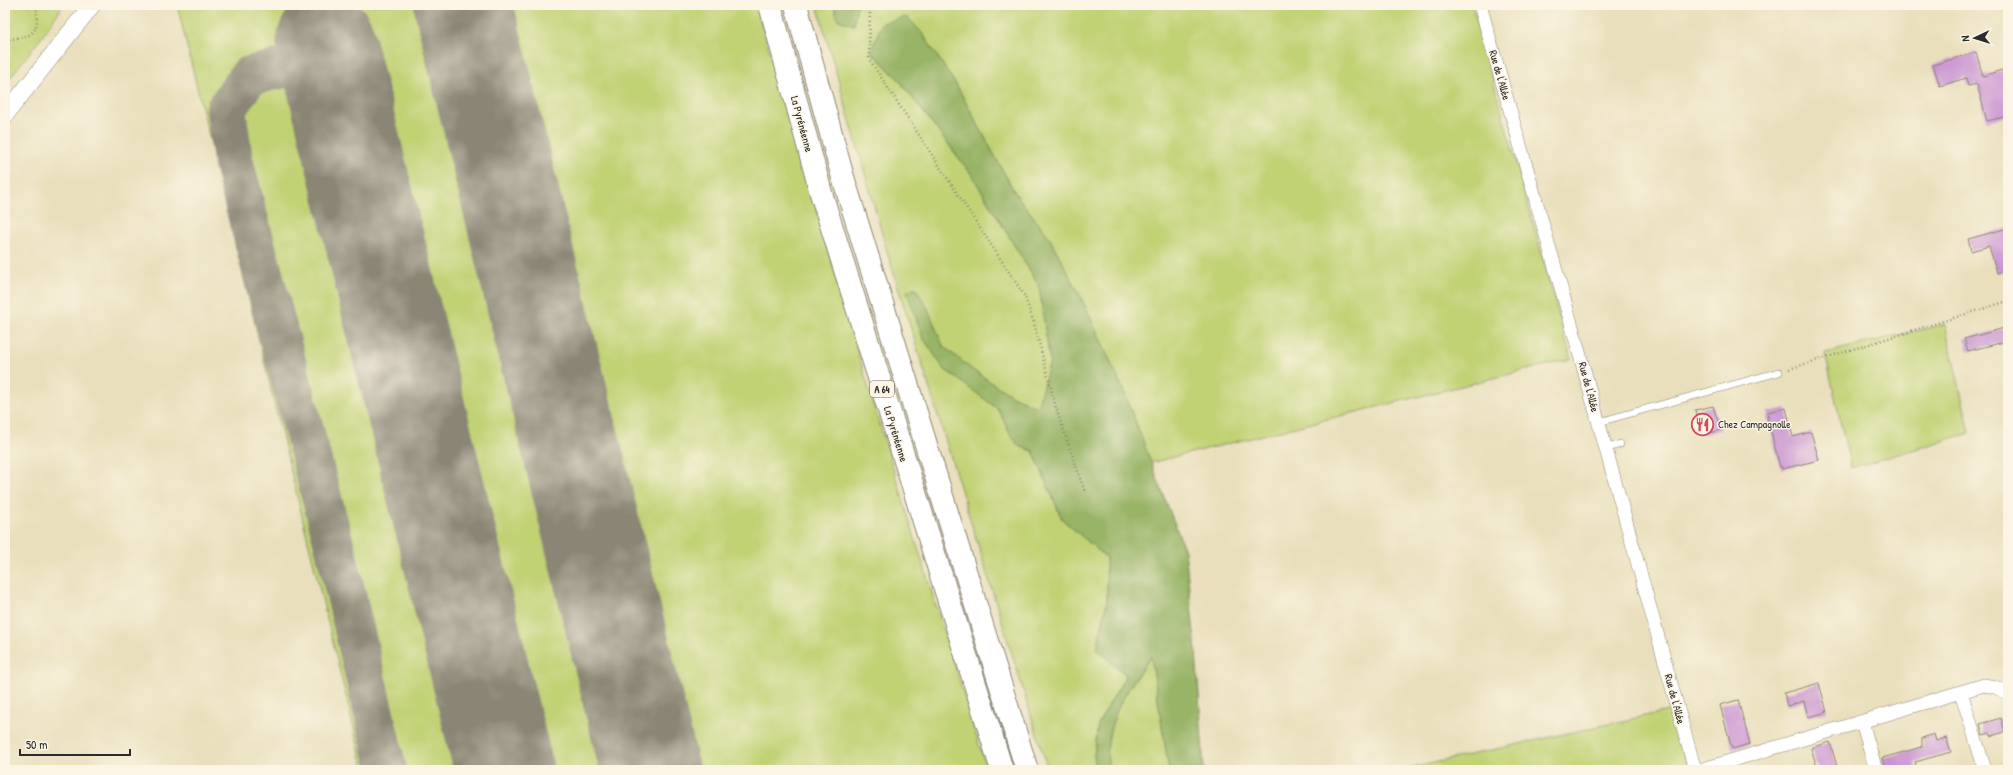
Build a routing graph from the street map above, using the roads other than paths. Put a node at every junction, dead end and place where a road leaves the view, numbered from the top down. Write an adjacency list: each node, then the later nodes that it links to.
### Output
1 (92, 5): 5 (street)
2 (770, 5): 13 (highway, La Pyrénéenne / A 64)
3 (796, 5): 14 (highway, A 64)
4 (1480, 5): 7 (street, Rue de l'Allée)
5 (5, 115)
6 (1779, 372): 7 (lane)
7 (1599, 422): 9 (street, Rue de l'Allée)
8 (1620, 444): 9 (lane)
9 (1606, 449): 15 (street, Rue de l'Allée)
10 (1961, 692): 11 (street); 12 (street); 18 (street)
11 (2008, 693)
12 (1862, 722): 16 (street); 17 (street)
13 (1002, 770)
14 (1027, 770)
15 (1695, 770)
16 (1700, 770)
17 (1876, 770)
18 (1986, 770)

